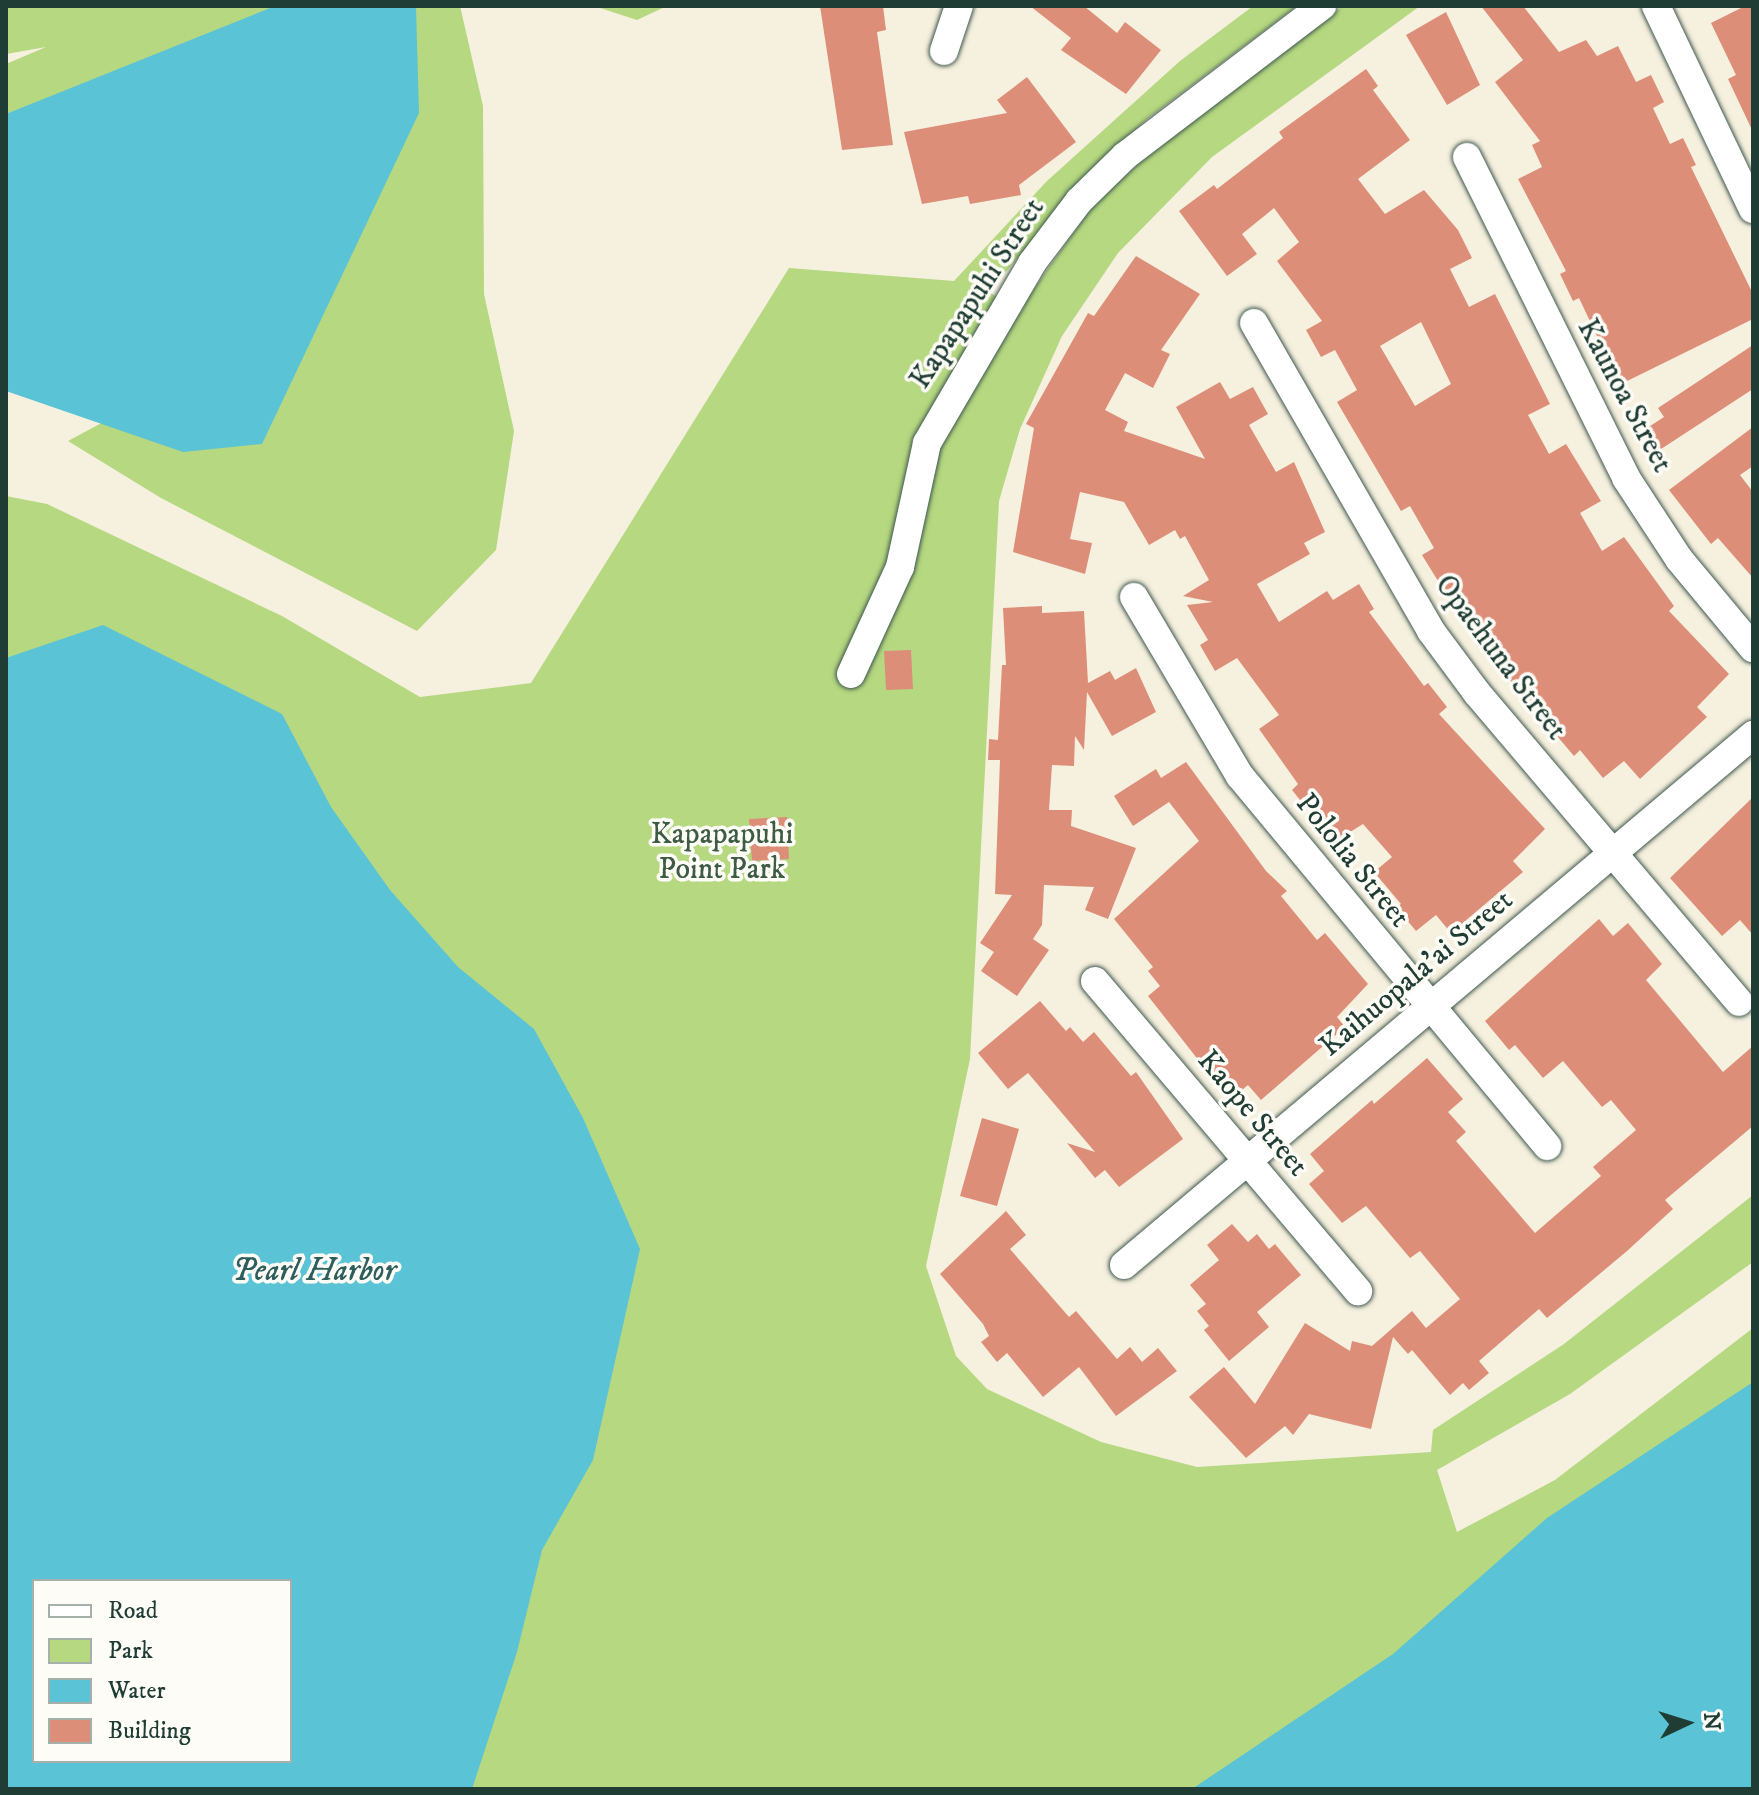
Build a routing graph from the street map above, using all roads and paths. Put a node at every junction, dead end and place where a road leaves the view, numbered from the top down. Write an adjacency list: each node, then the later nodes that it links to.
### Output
1 (959, 6): 4 (street)
2 (1322, 6): 10 (street, Kapapapuhi Street)
3 (1656, 6): 6 (street)
4 (944, 51)
5 (1467, 157): 9 (street, Kaunoa Street)
6 (1753, 209)
7 (1254, 323): 12 (street, Opaehuna Street)
8 (1134, 597): 15 (street, Pololia Street)
9 (1753, 648)
10 (851, 674)
11 (1753, 735): 12 (street, Kaihuopala'ai Street)
12 (1613, 853): 14 (street, Opaehuna Street); 15 (street, Kaihuopala'ai Street)
13 (1095, 981): 17 (street, Kaope Street)
14 (1739, 1002)
15 (1430, 1008): 16 (street, Pololia Street); 17 (street, Kaihuopala'ai Street)
16 (1547, 1146)
17 (1247, 1161): 18 (street, Kaihuopala'ai Street); 19 (street, Kaope Street)
18 (1124, 1265)
19 (1358, 1291)

